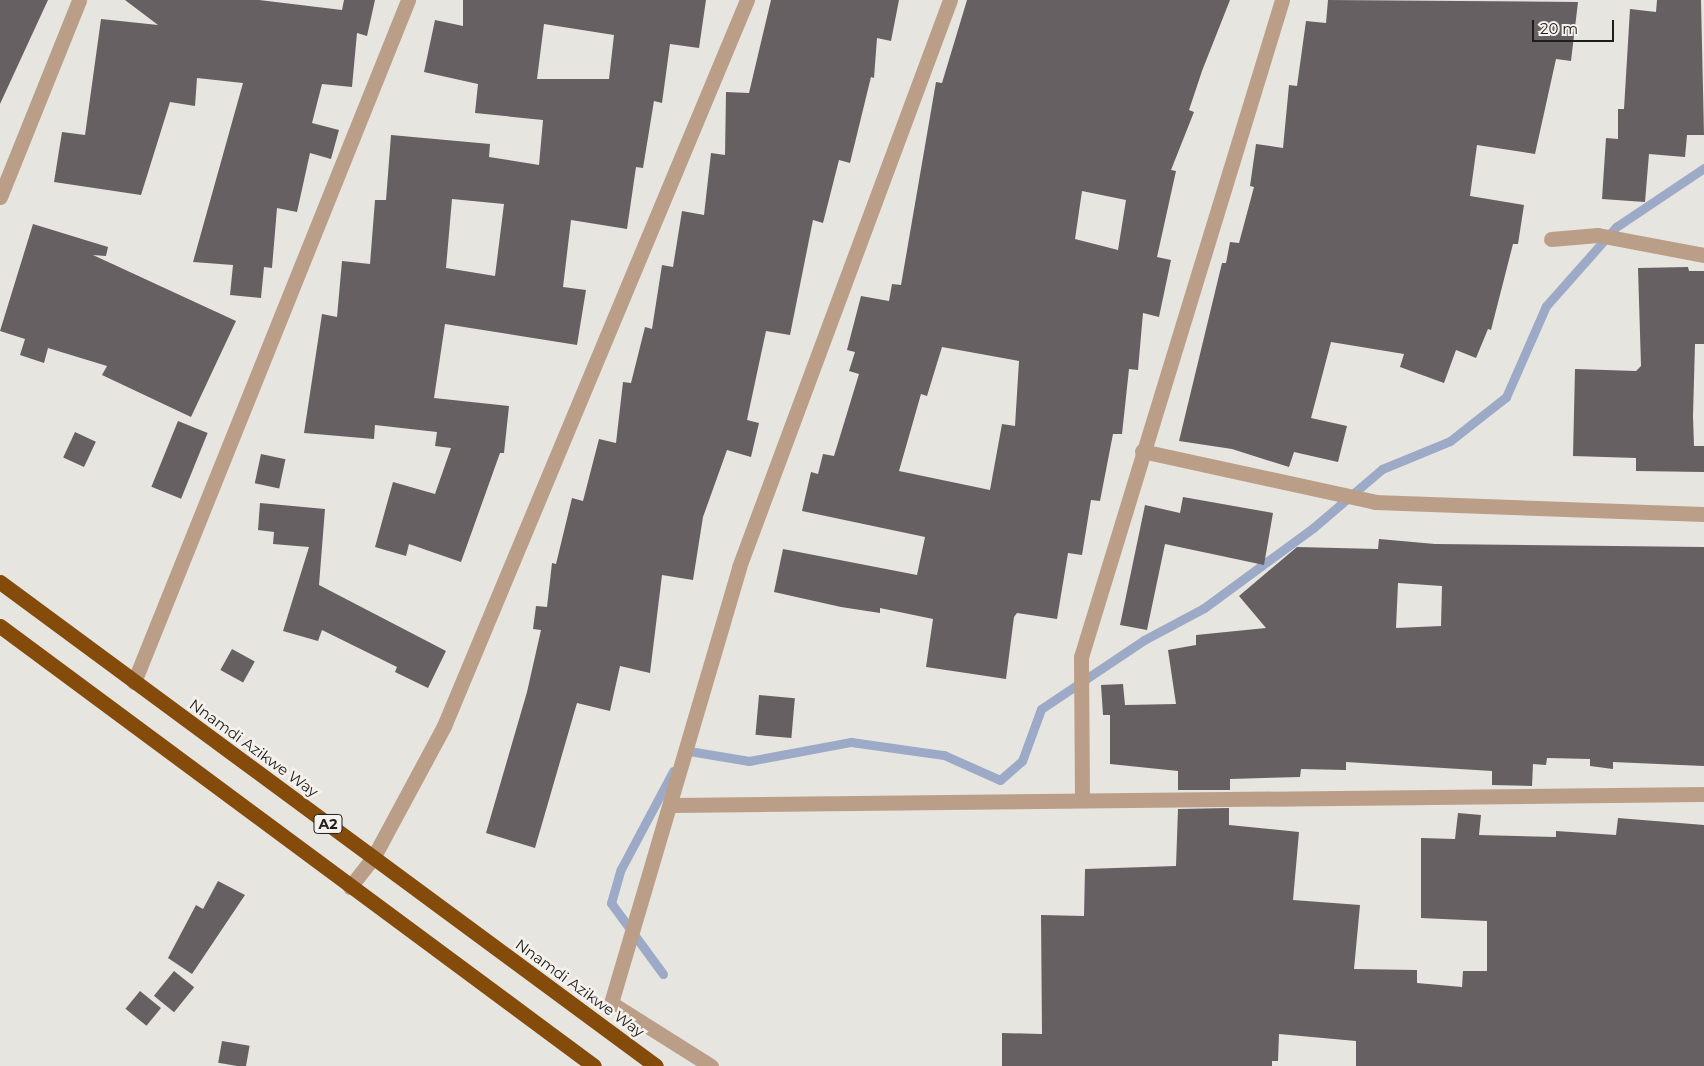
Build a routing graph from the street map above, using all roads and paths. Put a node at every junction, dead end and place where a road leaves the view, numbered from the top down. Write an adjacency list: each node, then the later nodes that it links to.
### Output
1 (79, 0): 6 (street)
2 (408, 0): 13 (street)
3 (747, 0): 17 (street)
4 (950, 0): 16 (street)
5 (1282, 0): 9 (street)
6 (0, 197)
7 (1551, 239): 8 (street)
8 (1704, 255)
9 (1142, 451): 10 (street); 15 (street)
10 (1704, 514)
11 (0, 582): 13 (highway, Nnamdi Azikwe Way / A2)
12 (0, 626): 18 (highway, A2)
13 (134, 682): 17 (highway, Nnamdi Azikwe Way / A2)
14 (1704, 794): 15 (street)
15 (1082, 800): 16 (street)
16 (672, 805): 21 (street)
17 (373, 858): 18 (street); 20 (highway, Nnamdi Azikwe Way / A2)
18 (350, 887): 19 (highway, A2)
19 (594, 1066)
20 (656, 1066)
21 (711, 1066)

